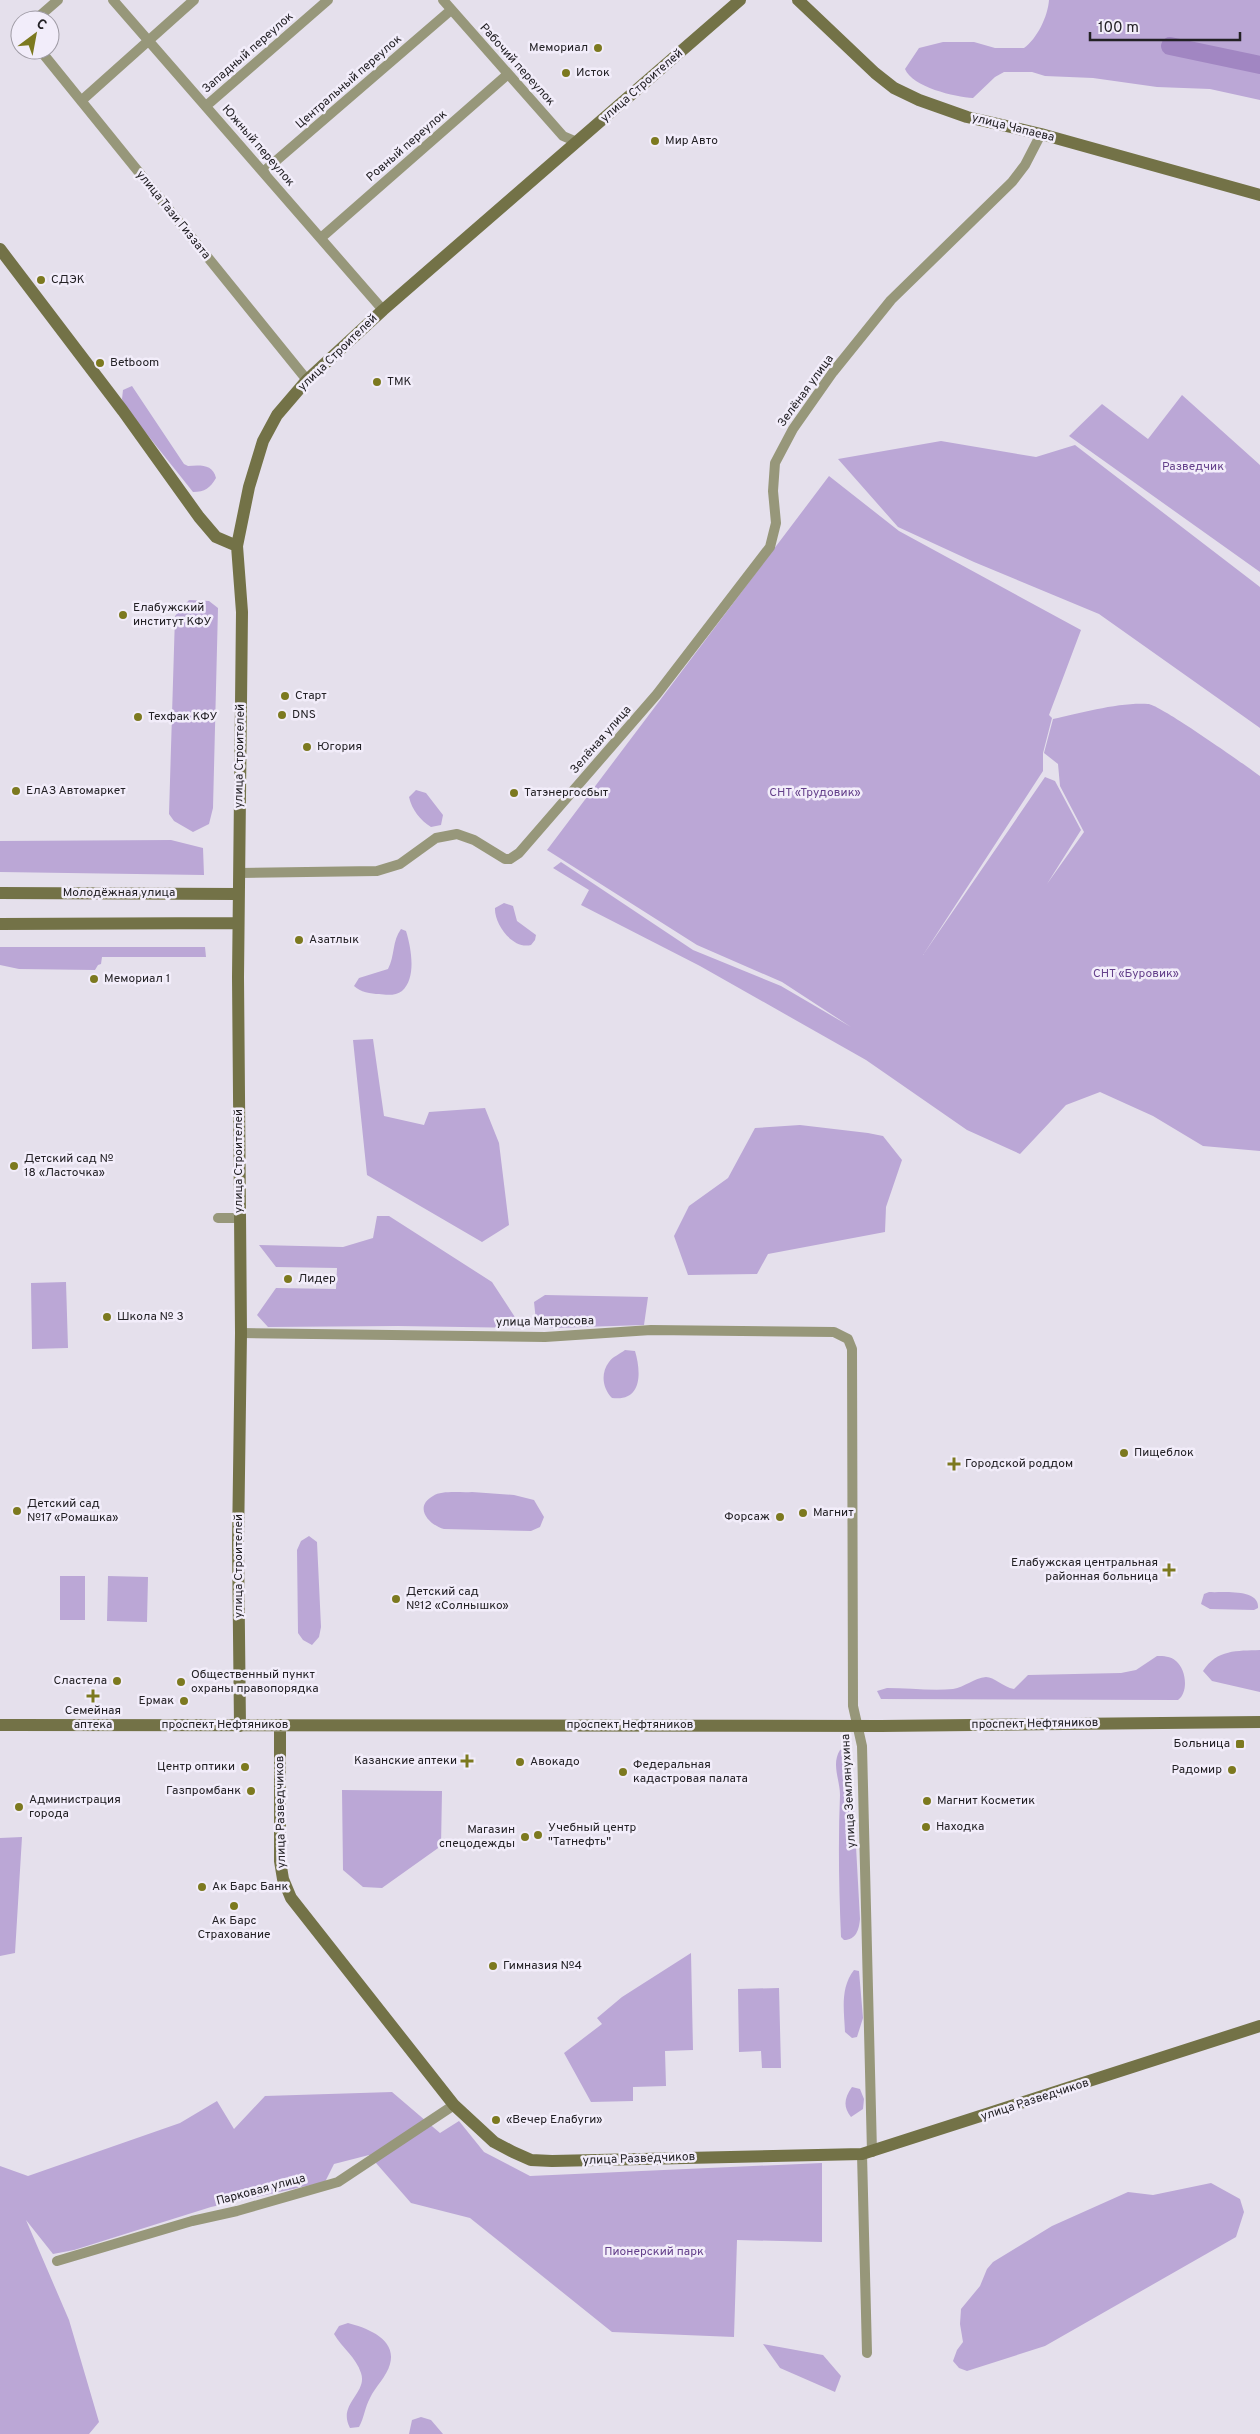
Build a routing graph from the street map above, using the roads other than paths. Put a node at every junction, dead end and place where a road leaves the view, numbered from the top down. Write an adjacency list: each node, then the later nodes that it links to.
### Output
1 (58, 0): 8 (street)
2 (113, 0): 10 (street, Южный переулок)
3 (194, 0): 10 (street)
4 (328, 0): 14 (street, Западный переулок)
5 (442, 0): 9 (street, Рабочий переулок)
6 (740, 0): 16 (street, улица Строителей)
7 (798, 0): 15 (street, улица Чапаева)
8 (46, 10)
9 (451, 10): 12 (street, Рабочий переулок); 17 (street, Центральный переулок)
10 (148, 41): 13 (street); 14 (street, Южный переулок)
11 (48, 60): 13 (street, улица Тази Гиззата)
12 (508, 74): 16 (street, Рабочий переулок); 19 (street, Ровный переулок)
13 (81, 101): 22 (street, улица Тази Гиззата)
14 (206, 106): 17 (street, Южный переулок)
15 (1041, 134): 18 (street, улица Чапаева); 24 (street, Зелёная улица)
16 (576, 142): 21 (street, улица Строителей)
17 (263, 172): 19 (street, Южный переулок)
18 (1260, 195)
19 (322, 237): 21 (street, Южный переулок)
20 (0, 249): 23 (street)
21 (383, 310): 22 (street, улица Строителей)
22 (307, 380): 23 (street, улица Строителей)
23 (237, 546): 24 (street, улица Строителей)
24 (239, 873): 26 (street, улица Строителей)
25 (0, 893): 26 (street, Молодёжная улица)
26 (238, 894): 27 (street, улица Строителей)
27 (238, 923): 28 (street); 30 (street, улица Строителей)
28 (0, 924)
29 (218, 1218): 30 (street)
30 (240, 1218): 31 (street, улица Строителей)
31 (241, 1333): 32 (street, улица Матросова); 36 (street, улица Строителей)
32 (848, 1339): 37 (street, улица Землянухина)
33 (1260, 1722): 37 (street, проспект Нефтяников)
34 (0, 1725): 36 (street, проспект Нефтяников)
35 (280, 1725): 36 (street, проспект Нефтяников); 37 (street, проспект Нефтяников); 39 (street, улица Разведчиков)
36 (240, 1726)
37 (858, 1726): 40 (street, улица Землянухина)
38 (1260, 2026): 40 (street, улица Разведчиков)
39 (454, 2104): 40 (street, улица Разведчиков); 41 (street, Парковая улица)
40 (867, 2153): 42 (street, улица Землянухина)
41 (57, 2261)
42 (867, 2353)

